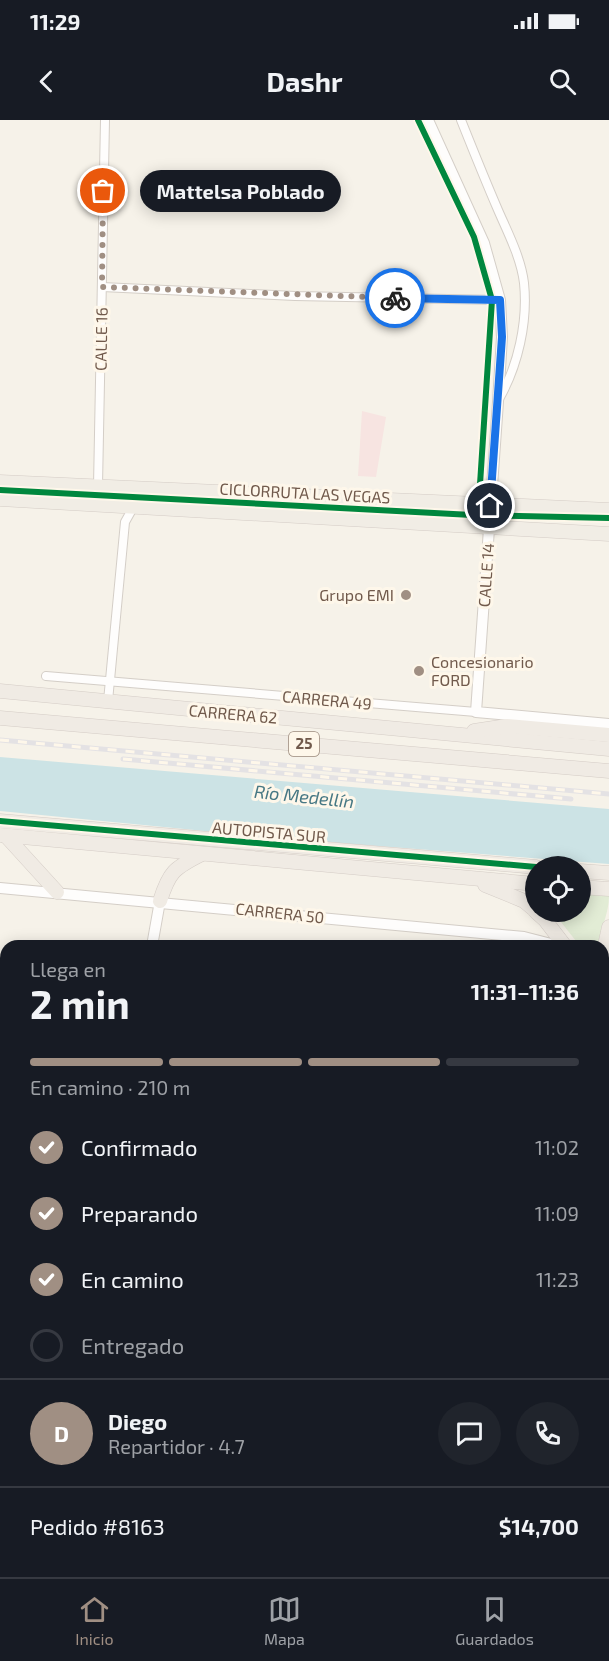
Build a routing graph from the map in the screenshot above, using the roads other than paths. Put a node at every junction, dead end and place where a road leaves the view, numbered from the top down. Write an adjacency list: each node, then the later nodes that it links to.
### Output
1 (105, 120): 4 (street, CALLE 16)
2 (428, 120): 5 (street, CALLE 14)
3 (461, 120): 6 (street, CALLE 14)
4 (102, 287): 5 (street); 8 (street, CALLE 16)
5 (500, 300): 6 (street, CALLE 14)
6 (498, 402): 12 (street, CALLE 14)
7 (0, 483): 8 (main road)
8 (98, 486): 12 (main road)
9 (0, 499): 10 (main road)
10 (114, 504): 11 (main road); 14 (street)
11 (134, 506): 14 (street); 15 (main road)
12 (490, 506): 13 (main road); 15 (street, CALLE 14)
13 (606, 508)
14 (125, 522): 18 (street)
15 (489, 527): 16 (main road); 21 (street, CALLE 14)
16 (609, 534)
17 (46, 676): 18 (street, CARRERA 49)
18 (110, 682): 20 (street); 21 (street, CARRERA 49)
19 (0, 691): 20 (highway, CARRERA 62 / 25)
20 (108, 701): 24 (highway, CARRERA 62 / 25)
21 (476, 712): 23 (street, CARRERA 49)
22 (0, 718): 27 (highway, CARRERA 62 / 25)
23 (609, 724)
24 (452, 735): 25 (highway); 26 (highway, CARRERA 62 / 25)
25 (609, 735)
26 (609, 749)
27 (609, 771)
28 (0, 821): 30 (highway, AUTOPISTA SUR)
29 (3, 835): 31 (highway, AUTOPISTA SUR); 41 (highway)
30 (231, 843): 32 (highway); 33 (highway, AUTOPISTA SUR)
31 (203, 854): 32 (highway, AUTOPISTA SUR); 42 (highway)
32 (330, 866): 36 (highway, AUTOPISTA SUR)
33 (525, 866)
34 (591, 872): 35 (highway)
35 (609, 873)
36 (469, 879): 37 (highway, AUTOPISTA SUR); 43 (highway)
37 (525, 883)
38 (0, 888): 41 (street, CARRERA 50)
39 (591, 888): 40 (highway)
40 (609, 889)
41 (57, 892): 42 (street, CARRERA 50)
42 (160, 901): 45 (street); 46 (street, CARRERA 50)
43 (525, 904)
44 (547, 922): 47 (highway)
45 (153, 940)
46 (536, 940)
47 (560, 940)

